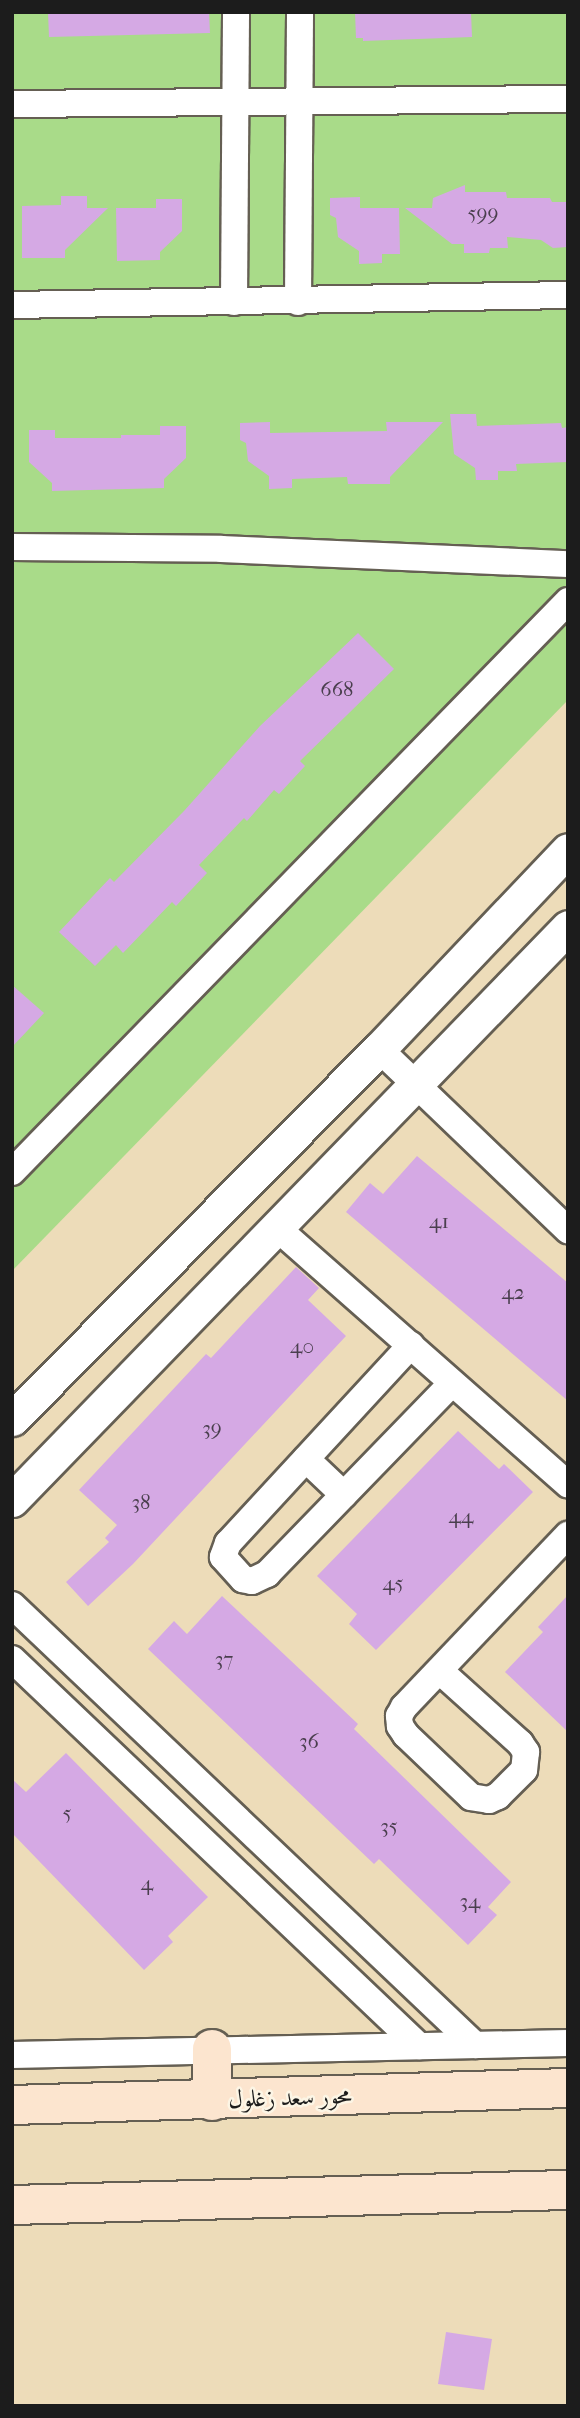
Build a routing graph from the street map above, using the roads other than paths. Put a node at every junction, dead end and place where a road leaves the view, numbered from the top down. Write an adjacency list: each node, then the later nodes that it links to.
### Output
1 (236, 12): 4 (street)
2 (300, 12): 5 (street)
3 (568, 99): 5 (street)
4 (236, 102): 5 (street); 6 (street); 8 (street)
5 (299, 102): 9 (street)
6 (12, 104)
7 (568, 295): 9 (street)
8 (234, 302): 9 (street); 10 (street)
9 (298, 302)
10 (12, 305)
11 (12, 547): 12 (street)
12 (568, 564)
13 (568, 601): 18 (street)
14 (568, 850): 16 (street)
15 (568, 927): 17 (street)
16 (379, 1049): 17 (street); 23 (street)
17 (418, 1084): 19 (street); 20 (street)
18 (12, 1172)
19 (277, 1228): 21 (street); 27 (street)
20 (568, 1230)
21 (411, 1345): 22 (street); 24 (street)
22 (452, 1384): 25 (street); 26 (street)
23 (12, 1419)
24 (306, 1459): 26 (street); 26 (street)
25 (568, 1485)
26 (344, 1495)
27 (12, 1500)
28 (568, 1535): 31 (street)
29 (12, 1605): 33 (street)
30 (12, 1658): 34 (street)
31 (440, 1671): 31 (street)
32 (568, 2043): 33 (street)
33 (475, 2045): 34 (street)
34 (419, 2046): 35 (street)
35 (212, 2049): 36 (street); 38 (main road)
36 (12, 2054)
37 (568, 2088): 38 (main road, محور سعد زغلول)
38 (212, 2101): 39 (main road, محور سعد زغلول)
39 (12, 2105)
40 (568, 2190): 41 (main road)
41 (12, 2204)

